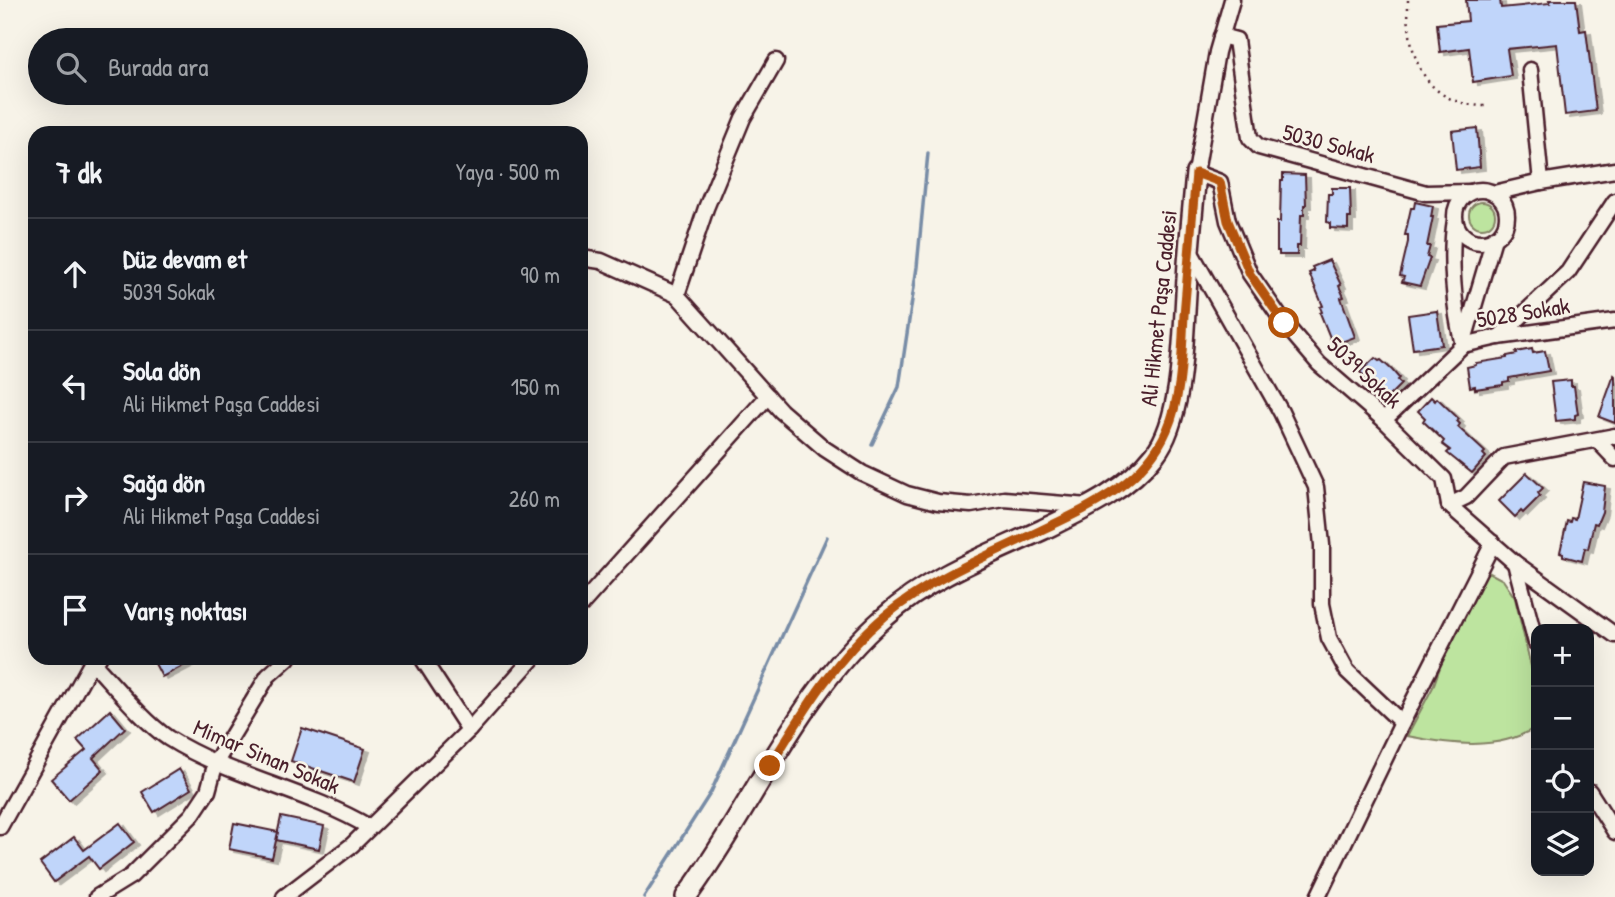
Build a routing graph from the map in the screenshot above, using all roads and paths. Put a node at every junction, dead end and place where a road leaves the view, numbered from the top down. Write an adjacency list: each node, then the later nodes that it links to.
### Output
1 (1232, 0): 3 (street)
2 (1408, 0): 6 (path)
3 (1221, 36): 8 (street); 10 (street, 5030 Sokak)
4 (776, 61): 17 (street)
5 (1530, 70): 9 (street)
6 (1487, 106)
7 (1615, 170): 9 (street)
8 (1196, 173): 15 (main road, Ali Hikmet Paşa Caddesi); 22 (street, 5039 Sokak)
9 (1541, 182): 11 (street)
10 (1470, 192): 11 (street); 13 (street)
11 (1494, 193): 14 (street)
12 (1615, 201): 19 (street)
13 (1455, 219): 14 (street); 20 (street)
14 (1494, 238): 20 (street)
15 (1189, 250): 27 (main road, Ali Hikmet Paşa Caddesi); 38 (street)
16 (588, 259): 17 (street)
17 (677, 295): 21 (street)
18 (1615, 321): 19 (street, 5028 Sokak)
19 (1498, 337): 20 (street, 5028 Sokak)
20 (1463, 345): 22 (street, 5028 Sokak)
21 (768, 396): 27 (street); 30 (street)
22 (1384, 421): 26 (street, 5039 Sokak)
23 (1615, 436): 24 (street)
24 (1597, 440): 25 (street); 26 (street)
25 (1615, 458)
26 (1449, 505): 28 (street, 5039 Sokak)
27 (1091, 506): 47 (main road, Ali Hikmet Paşa Caddesi)
28 (1493, 543): 29 (street, 5039 Sokak); 38 (street)
29 (1515, 564): 31 (street); 32 (street, 5039 Sokak)
30 (588, 597)
31 (1531, 624)
32 (1615, 635)
33 (92, 665): 42 (street)
34 (101, 665): 40 (street, Mimar Sinan Sokak)
35 (280, 665): 40 (street)
36 (427, 665): 39 (street)
37 (527, 665): 39 (street)
38 (1402, 723): 48 (street)
39 (469, 730): 43 (street)
40 (216, 762): 43 (street, Mimar Sinan Sokak); 45 (street)
41 (1594, 799): 44 (street)
42 (0, 827)
43 (369, 827): 46 (street)
44 (1615, 832)
45 (97, 897)
46 (284, 897)
47 (686, 897)
48 (1318, 897)

